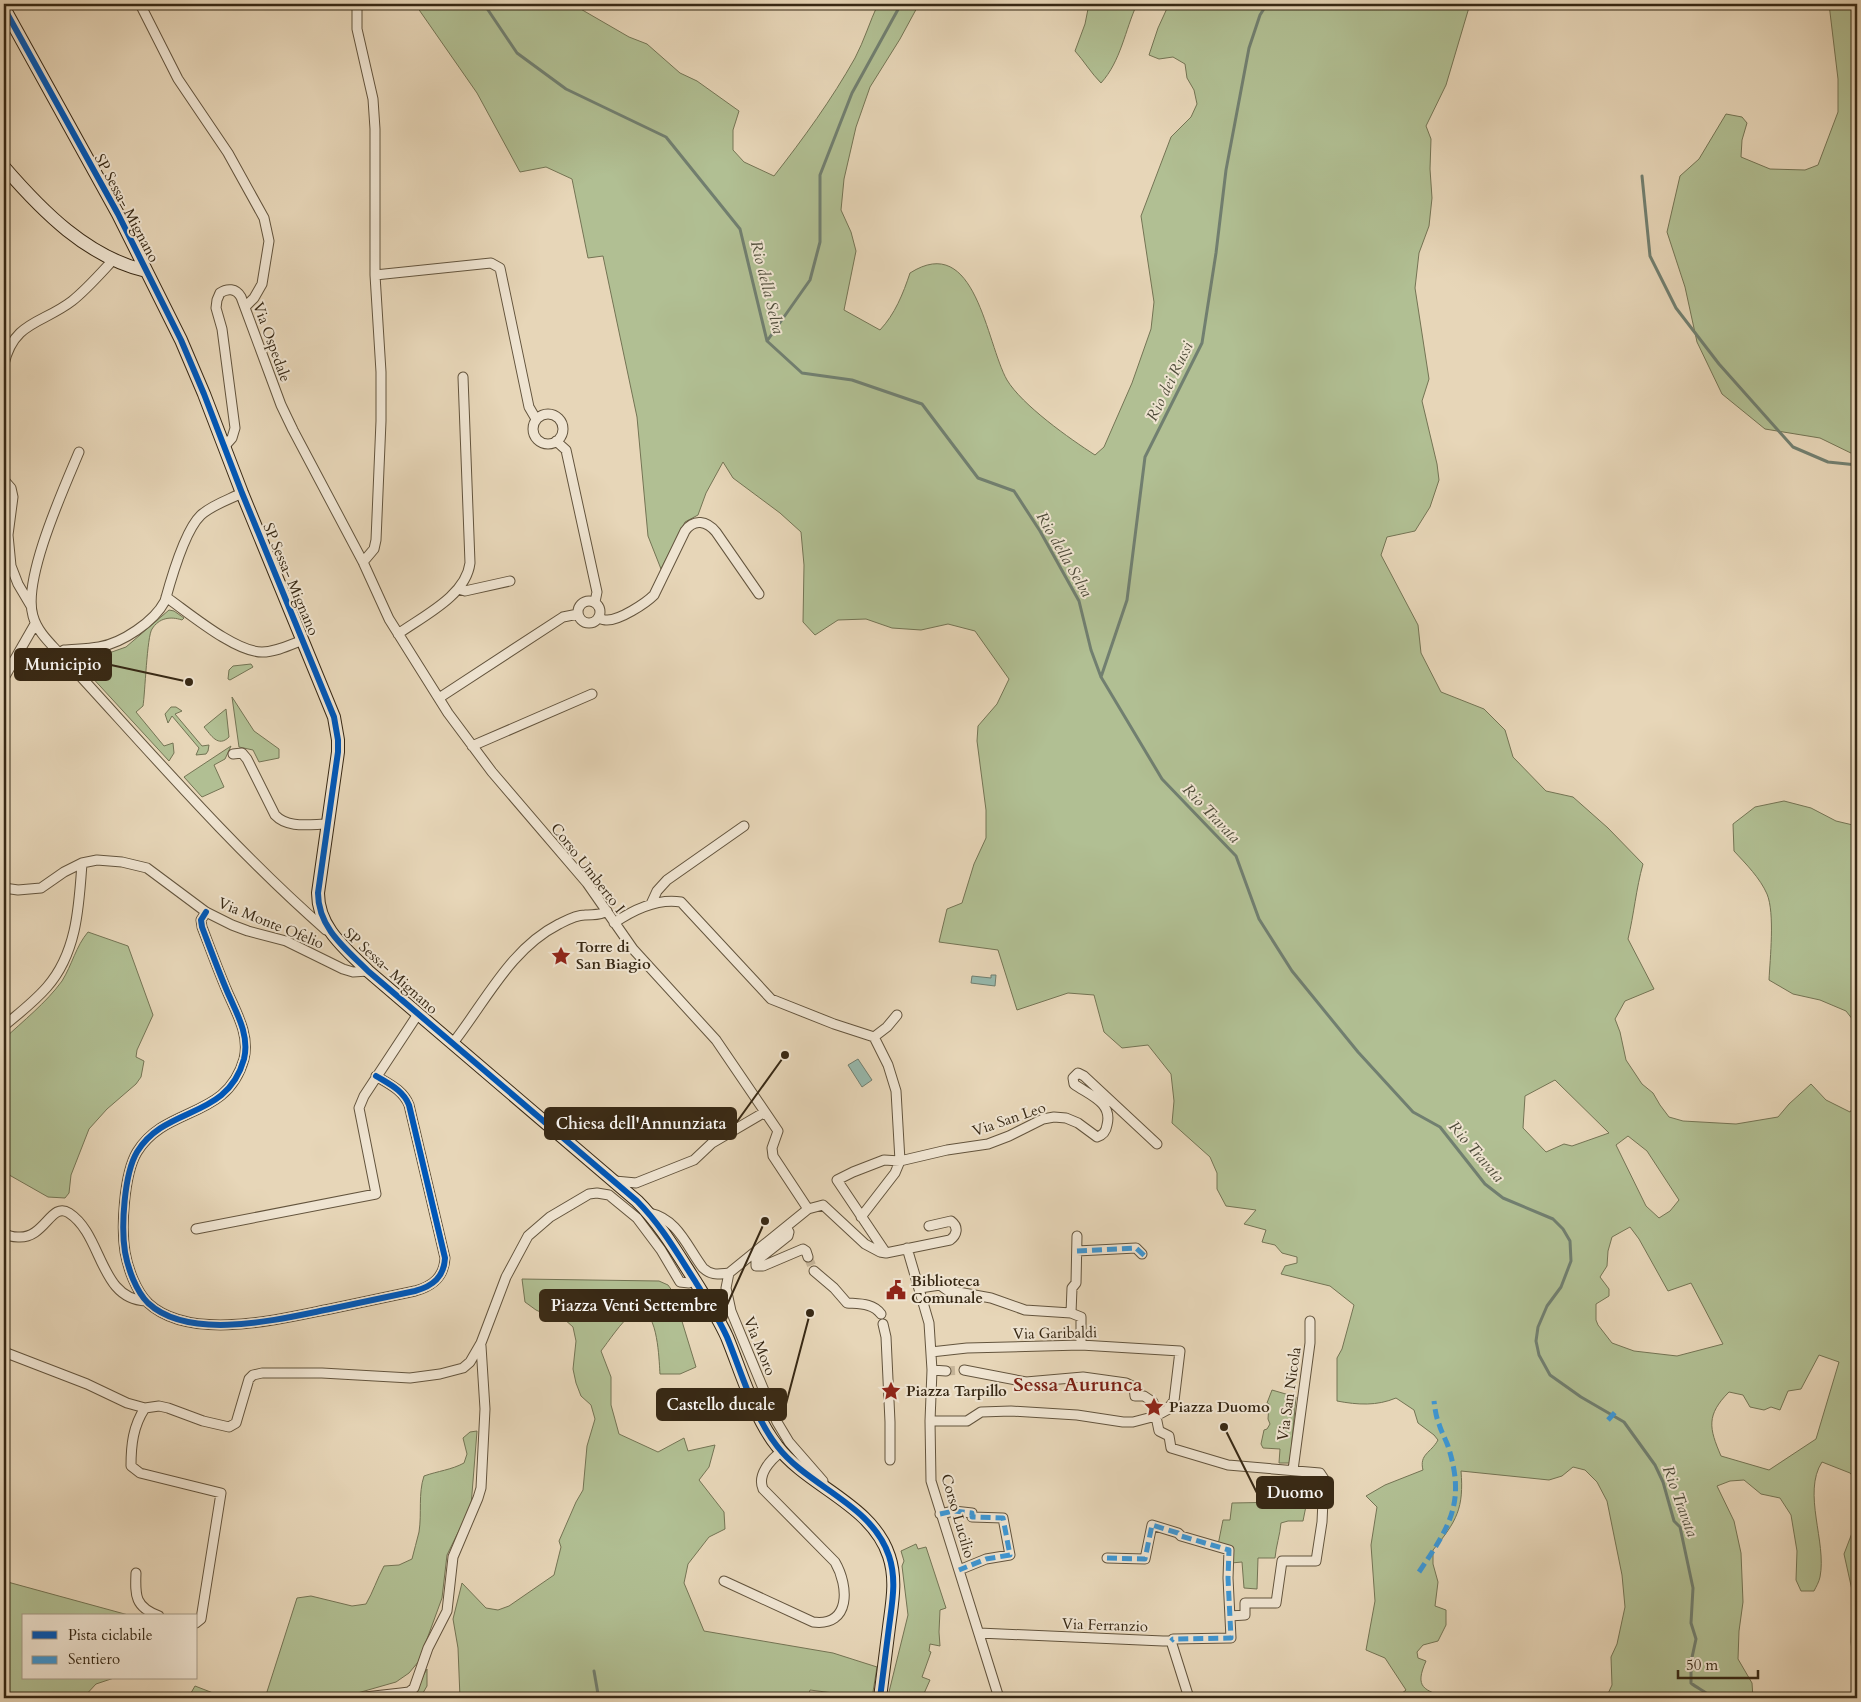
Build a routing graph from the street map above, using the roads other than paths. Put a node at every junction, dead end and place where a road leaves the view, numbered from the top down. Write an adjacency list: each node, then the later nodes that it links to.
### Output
1 (140, 4): 8 (street)
2 (358, 4): 7 (street)
3 (4, 8): 6 (street, SP Sessa- Mignano)
4 (4, 167): 5 (street)
5 (113, 260): 6 (street); 9 (street)
6 (146, 271): 13 (street, SP Sessa- Mignano)
7 (376, 275): 11 (street); 17 (street)
8 (245, 307): 13 (street, Via Ospedale); 17 (street, Via Ospedale)
9 (4, 364)
10 (463, 377): 19 (street)
11 (536, 420): 12 (street); 12 (street)
12 (556, 441): 22 (street)
13 (224, 448): 16 (street, SP Sessa- Mignano)
14 (79, 452): 23 (street)
15 (4, 480): 23 (street)
16 (242, 493): 21 (street); 28 (street, SP Sessa- Mignano)
17 (363, 562): 27 (street, Corso Umberto I)
18 (510, 581): 19 (street)
19 (458, 589): 27 (street)
20 (758, 594): 25 (street)
21 (166, 597): 28 (street); 29 (street)
22 (595, 602): 24 (street); 25 (street)
23 (31, 606): 26 (street)
24 (578, 614): 25 (street); 32 (street)
25 (598, 618)
26 (36, 624): 29 (street); 30 (street)
27 (398, 634): 32 (street, Corso Umberto I)
28 (302, 640): 35 (street, SP Sessa- Mignano)
29 (59, 653): 43 (street)
30 (4, 678)
31 (592, 694): 33 (street)
32 (439, 698): 33 (street, Corso Umberto I)
33 (472, 746): 40 (street, Corso Umberto I)
34 (232, 754): 35 (street)
35 (328, 824): 43 (street, SP Sessa- Mignano)
36 (744, 826): 39 (street)
37 (82, 863): 38 (street, Via Monte Ofelio); 41 (street, Via Monte Ofelio); 47 (street)
38 (4, 888)
39 (651, 904): 42 (street); 48 (street)
40 (607, 911): 42 (street, Corso Umberto I); 49 (street)
41 (206, 912): 44 (street, Via Monte Ofelio); 72 (street)
42 (614, 923): 51 (street, Corso Umberto I)
43 (332, 935): 44 (street, SP Sessa- Mignano)
44 (368, 971): 45 (street, SP Sessa- Mignano)
45 (418, 1014): 49 (street, SP Sessa- Mignano); 50 (street)
46 (897, 1015): 48 (street)
47 (4, 1026)
48 (874, 1037): 53 (street)
49 (453, 1043): 54 (street, SP Sessa- Mignano)
50 (376, 1076): 60 (street); 72 (street)
51 (765, 1112): 54 (street); 55 (street, Corso Umberto I)
52 (1157, 1144): 53 (street, Via San Leo)
53 (900, 1161): 57 (street); 57 (street, Via San Leo)
54 (610, 1180): 56 (street, SP Sessa- Mignano)
55 (808, 1209): 59 (street); 65 (street)
56 (649, 1212): 69 (street); 70 (street, SP Sessa- Mignano)
57 (861, 1217): 65 (street)
58 (929, 1226): 63 (street)
59 (786, 1227): 67 (street); 69 (street)
60 (196, 1229)
61 (4, 1233): 72 (street)
62 (1077, 1236): 64 (street)
63 (907, 1248): 65 (street); 71 (street, Corso Lucilio)
64 (1077, 1251): 66 (street); 73 (street)
65 (886, 1253)
66 (1142, 1254)
67 (808, 1257)
68 (814, 1271): 74 (street)
69 (729, 1272): 90 (street, Via Moro)
70 (694, 1280): 77 (street); 87 (street, SP Sessa- Mignano)
71 (920, 1288): 73 (street); 80 (street, Corso Lucilio)
72 (146, 1301)
73 (1071, 1313): 78 (street)
74 (881, 1314)
75 (1310, 1321): 89 (street, Via San Nicola)
76 (883, 1324): 88 (street)
77 (481, 1343): 84 (street); 101 (street)
78 (1081, 1345): 80 (street, Via Garibaldi); 85 (street, Via Garibaldi)
79 (4, 1352): 84 (street)
80 (931, 1352): 81 (street, Corso Lucilio)
81 (932, 1370): 83 (street); 86 (street, Corso Lucilio)
82 (964, 1370): 85 (street)
83 (946, 1371)
84 (145, 1408): 98 (street)
85 (1156, 1416): 86 (street); 89 (street)
86 (930, 1421): 91 (street, Corso Lucilio)
87 (781, 1452): 90 (street, SP Sessa- Mignano); 95 (street)
88 (890, 1460)
89 (1293, 1470): 97 (street)
90 (836, 1496): 102 (street, SP Sessa- Mignano)
91 (940, 1514): 93 (street, Corso Lucilio); 93 (street)
92 (1107, 1558): 97 (street)
93 (959, 1570): 99 (street, Corso Lucilio)
94 (136, 1573): 96 (street)
95 (724, 1582)
96 (154, 1614)
97 (1230, 1616): 100 (street, Via Ferranzio)
98 (198, 1622)
99 (978, 1633): 100 (street, Via Ferranzio); 103 (street, Corso Lucilio)
100 (1171, 1641): 104 (street)
101 (356, 1698)
102 (880, 1698)
103 (999, 1698)
104 (1189, 1698)
105 (1208, 1698): 106 (street)
106 (1231, 1698)

